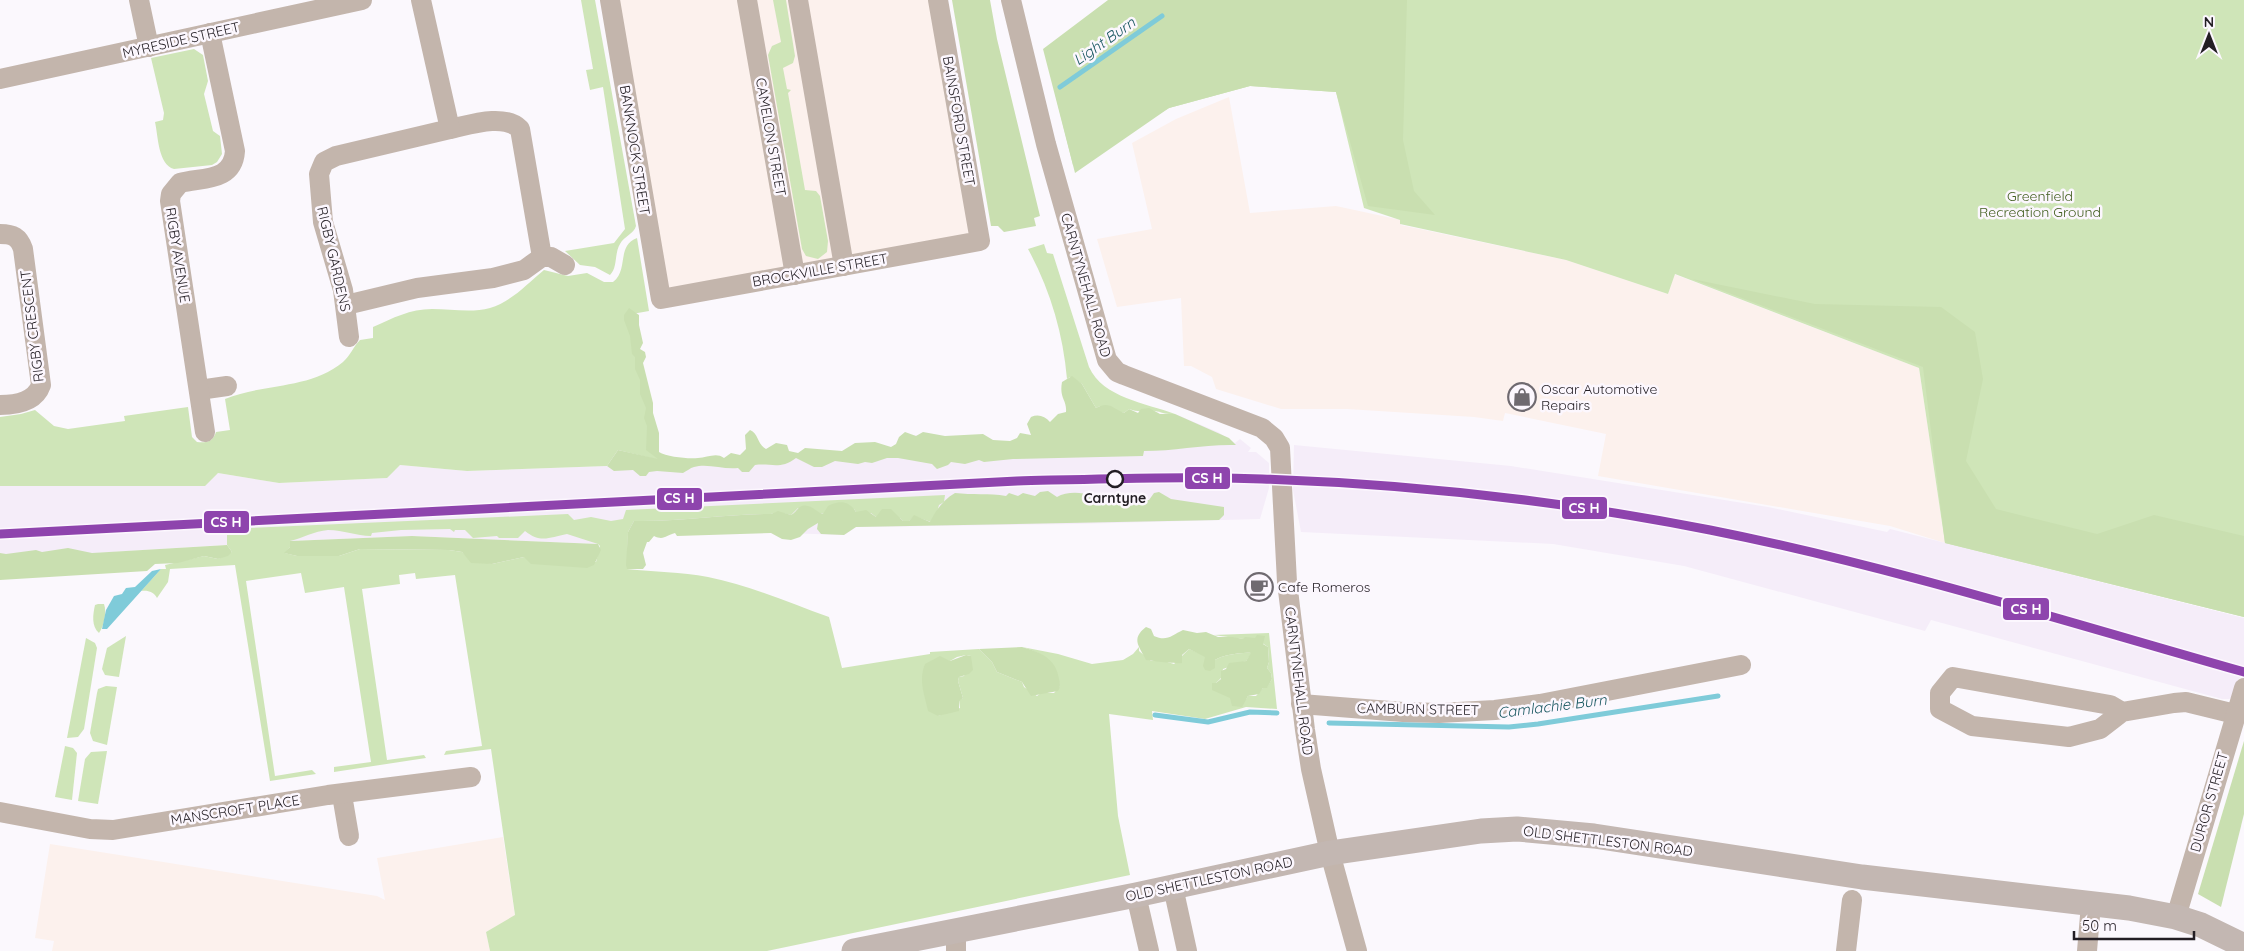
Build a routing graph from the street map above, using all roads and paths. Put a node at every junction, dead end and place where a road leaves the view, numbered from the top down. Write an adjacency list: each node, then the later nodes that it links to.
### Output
1 (139, 0): 10 (street)
2 (362, 0): 9 (street, MYRESIDE STREET)
3 (422, 0): 12 (street)
4 (610, 0): 19 (street, BANKNOCK STREET)
5 (747, 0): 18 (street, CAMELON STREET)
6 (798, 0): 17 (street)
7 (938, 0): 14 (street, BAINSFORD STREET)
8 (1011, 0): 28 (street, CARNTYNEHALL ROAD)
9 (210, 33): 10 (street, MYRESIDE STREET); 23 (street, RIGBY AVENUE)
10 (149, 47): 11 (street, MYRESIDE STREET)
11 (0, 79)
12 (450, 129): 15 (street, RIGBY GARDENS); 20 (street, RIGBY GARDENS)
13 (0, 234): 24 (street, RIGBY CRESCENT)
14 (980, 241): 17 (street, BROCKVILLE STREET)
15 (542, 257): 16 (street); 20 (street)
16 (566, 265)
17 (844, 266): 18 (street, BROCKVILLE STREET)
18 (795, 275): 19 (street, BROCKVILLE STREET)
19 (661, 299)
20 (346, 305): 21 (street, RIGBY GARDENS)
21 (349, 337)
22 (227, 386): 23 (street)
23 (199, 390): 25 (street, RIGBY AVENUE)
24 (0, 404)
25 (205, 432)
26 (1741, 665): 28 (street, CAMBURN STREET)
27 (2244, 688): 30 (street, DUROR STREET)
28 (1301, 704): 35 (street, CARNTYNEHALL ROAD)
29 (2122, 712): 29 (street); 30 (street)
30 (2235, 714): 40 (street, DUROR STREET)
31 (471, 777): 32 (street, MANSCROFT PLACE)
32 (342, 795): 33 (street, MANSCROFT PLACE); 34 (street)
33 (0, 812)
34 (349, 836)
35 (1330, 853): 36 (main road, OLD SHETTLESTON ROAD); 39 (main road, OLD SHETTLESTON ROAD); 46 (street, CARNTYNEHALL ROAD)
36 (1173, 887): 37 (main road, OLD SHETTLESTON ROAD); 45 (street)
37 (1136, 895): 41 (main road, OLD SHETTLESTON ROAD); 44 (street)
38 (1852, 900): 47 (street)
39 (2091, 904): 40 (main road, OLD SHETTLESTON ROAD); 48 (street)
40 (2176, 917): 42 (main road, OLD SHETTLESTON ROAD)
41 (956, 941): 43 (main road, OLD SHETTLESTON ROAD)
42 (2244, 946)
43 (854, 951)
44 (1149, 951)
45 (1187, 951)
46 (1357, 951)
47 (1846, 951)
48 (2087, 951)

